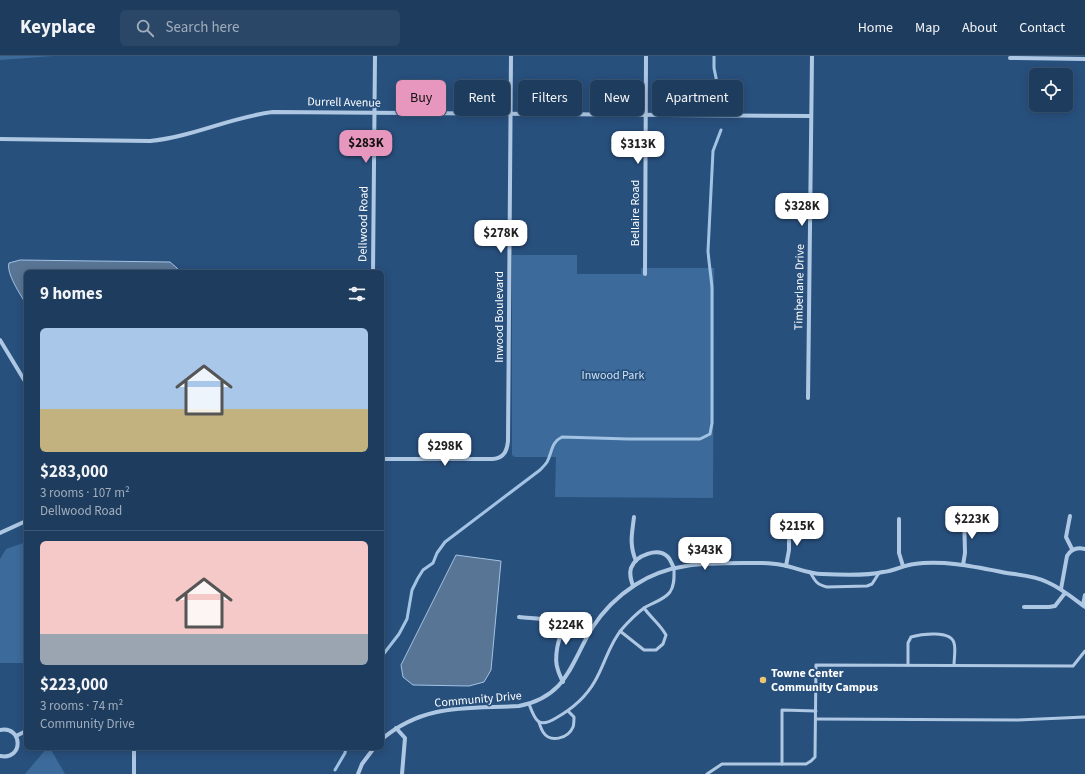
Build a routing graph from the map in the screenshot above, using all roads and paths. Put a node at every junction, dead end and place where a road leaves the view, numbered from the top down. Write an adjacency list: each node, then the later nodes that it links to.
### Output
1 (375, 56): 7 (street, Dellwood Road)
2 (511, 56): 9 (street, Inwood Boulevard)
3 (646, 56): 10 (street, Bellaire Road)
4 (812, 56): 12 (street, Timberlane Drive)
5 (1010, 58): 6 (street)
6 (1085, 59)
7 (374, 112): 8 (street, Durrell Avenue); 13 (street, Durrell Avenue); 14 (street, Dellwood Road)
8 (454, 113)
9 (510, 114): 10 (street, Durrell Avenue)
10 (646, 115): 12 (street, Durrell Avenue); 15 (street, Bellaire Road)
11 (510, 116): 19 (street, Inwood Boulevard)
12 (811, 116): 18 (street, Timberlane Drive)
13 (0, 139)
14 (373, 270)
15 (645, 274)
16 (0, 340): 17 (street)
17 (24, 380)
18 (808, 398)
19 (384, 459)
20 (964, 514): 30 (street)
21 (1070, 516): 27 (street)
22 (634, 517): 29 (street)
23 (899, 519): 32 (street)
24 (24, 522): 26 (street)
25 (789, 526): 31 (street)
26 (0, 533)
27 (1072, 549): 28 (street); 37 (street)
28 (1085, 549)
29 (636, 561): 33 (street); 36 (street)
30 (963, 565): 32 (street, Community Drive); 37 (street, Community Drive)
31 (786, 566): 33 (street, Community Drive); 34 (street, Community Drive)
32 (903, 566): 35 (street, Community Drive)
33 (674, 568): 36 (street, Community Drive); 42 (lane)
34 (810, 572): 35 (street, Community Drive); 35 (lane)
35 (879, 573)
36 (633, 586): 44 (street, Community Drive)
37 (1061, 589): 38 (street, Community Drive)
38 (1065, 593): 40 (street, Community Drive); 41 (street)
39 (1085, 595): 40 (street)
40 (1084, 606)
41 (1024, 607)
42 (644, 608): 46 (lane); 46 (lane)
43 (518, 617): 45 (street)
44 (592, 628): 45 (street); 50 (street, Community Drive)
45 (566, 629): 50 (street)
46 (620, 631): 52 (lane)
47 (1085, 651): 49 (lane)
48 (908, 665): 49 (lane); 49 (lane); 53 (lane)
49 (954, 666)
50 (563, 682): 51 (street, Community Drive)
51 (529, 704): 56 (lane); 57 (street, Community Drive)
52 (568, 711): 56 (lane); 56 (lane)
53 (816, 711): 55 (lane); 65 (lane)
54 (1085, 717): 55 (lane)
55 (816, 719): 65 (lane)
56 (539, 722)
57 (396, 728): 61 (street, Community Drive); 68 (street)
58 (0, 730): 60 (street)
59 (24, 733): 60 (street)
60 (16, 736): 64 (street)
61 (384, 737)
62 (134, 750): 66 (street)
63 (372, 750): 67 (street)
64 (0, 756)
65 (782, 764): 69 (lane)
66 (134, 774)
67 (358, 774)
68 (402, 774)
69 (707, 774)

